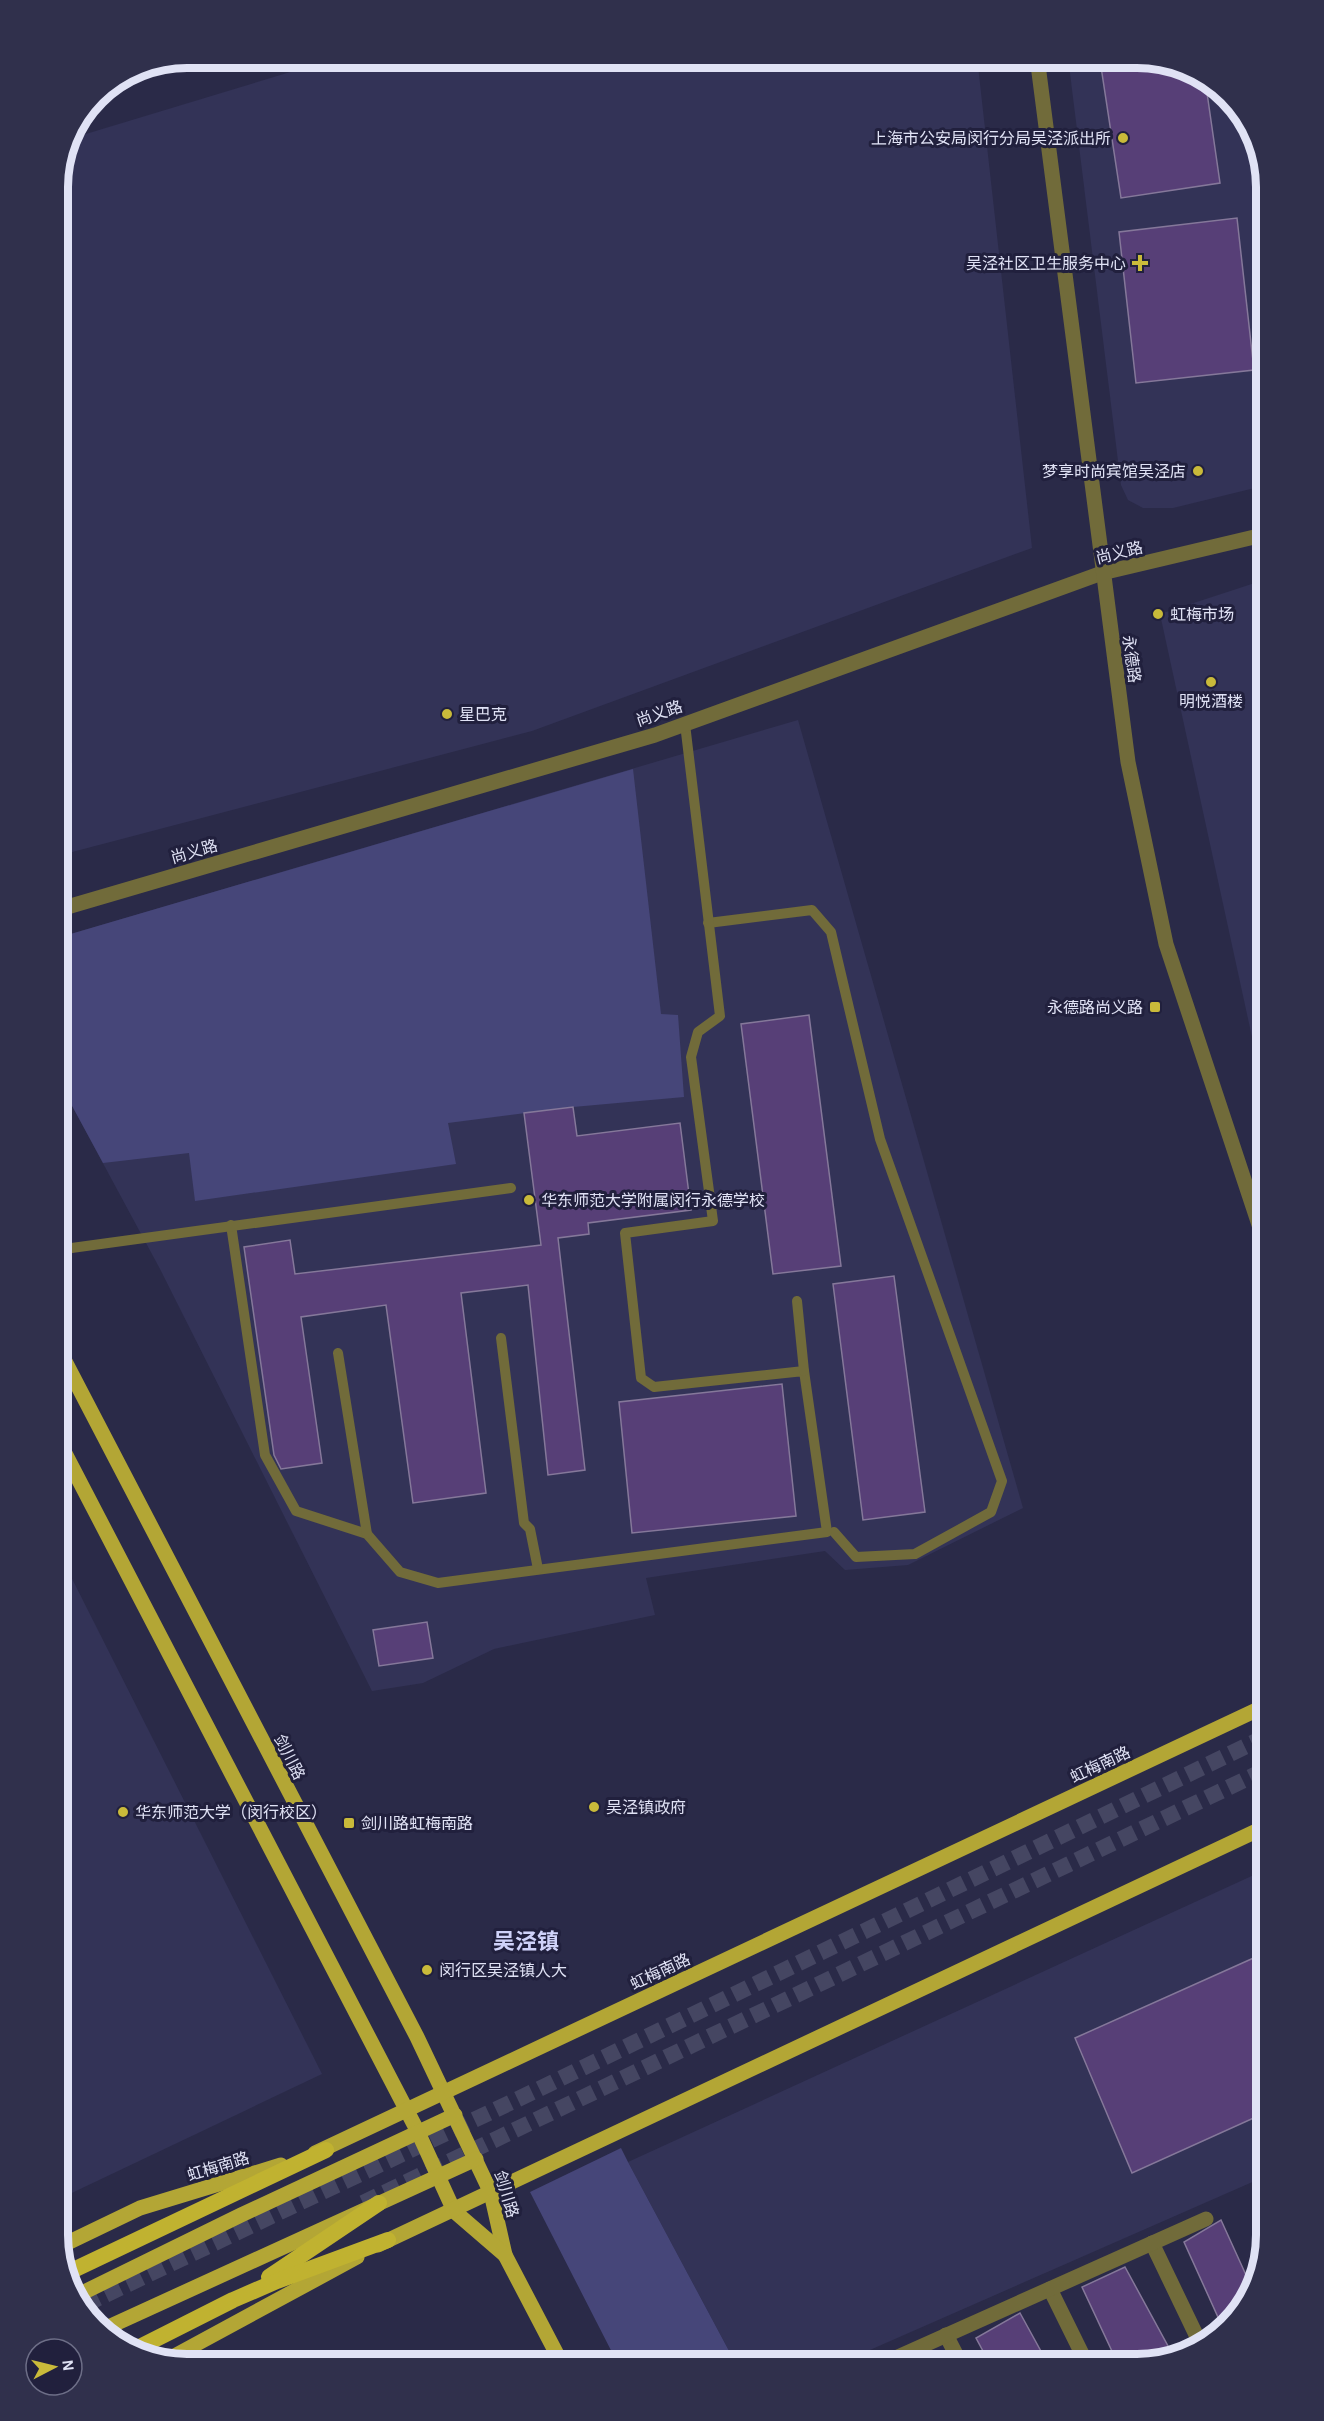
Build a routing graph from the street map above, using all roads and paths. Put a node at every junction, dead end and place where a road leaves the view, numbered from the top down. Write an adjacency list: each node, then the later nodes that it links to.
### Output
1 (1038, 68): 3 (street, 永德路)
2 (1256, 537): 3 (street, 尚义路)
3 (1102, 573): 4 (street, 尚义路); 8 (street, 永德路)
4 (685, 724): 5 (street, 尚义路); 6 (lane)
5 (68, 907)
6 (708, 923): 15 (lane); 17 (lane)
7 (512, 1188): 9 (lane)
8 (1256, 1216)
9 (231, 1225): 10 (lane); 18 (lane)
10 (68, 1248)
11 (797, 1301): 15 (lane)
12 (501, 1338): 19 (lane)
13 (338, 1353): 18 (lane)
14 (68, 1367): 22 (main road, 剑川路)
15 (804, 1371): 19 (lane)
16 (68, 1459): 23 (main road, 剑川路)
17 (834, 1532)
18 (367, 1534): 19 (lane)
19 (538, 1569)
20 (1256, 1710): 22 (main road, 虹梅南路)
21 (1256, 1831): 29 (main road)
22 (444, 2093): 23 (main road, 虹梅南路); 24 (main road, 剑川路)
23 (405, 2111): 25 (main road, 剑川路); 26 (main road, 虹梅南路)
24 (455, 2115): 25 (main road); 27 (main road, 剑川路)
25 (418, 2132): 28 (main road, 剑川路); 39 (main road)
26 (326, 2150): 34 (main road, 虹梅南路); 37 (highway)
27 (476, 2159): 28 (main road); 29 (main road, 剑川路)
28 (437, 2177): 30 (main road); 31 (main road, 剑川路)
29 (491, 2193): 31 (main road); 36 (main road, 剑川路)
30 (379, 2203): 40 (highway); 41 (main road)
31 (454, 2211): 33 (main road); 36 (main road, 剑川路)
32 (1206, 2220): 35 (street)
33 (388, 2240): 40 (highway); 45 (main road)
34 (68, 2243)
35 (1152, 2243): 38 (street); 43 (street)
36 (505, 2255): 46 (main road, 剑川路)
37 (74, 2270)
38 (1050, 2289): 42 (street); 49 (street)
39 (83, 2293)
40 (233, 2301): 44 (highway)
41 (111, 2326)
42 (946, 2335): 47 (street); 48 (street)
43 (1197, 2338)
44 (144, 2345)
45 (180, 2353)
46 (556, 2353)
47 (905, 2354)
48 (956, 2354)
49 (1082, 2354)

